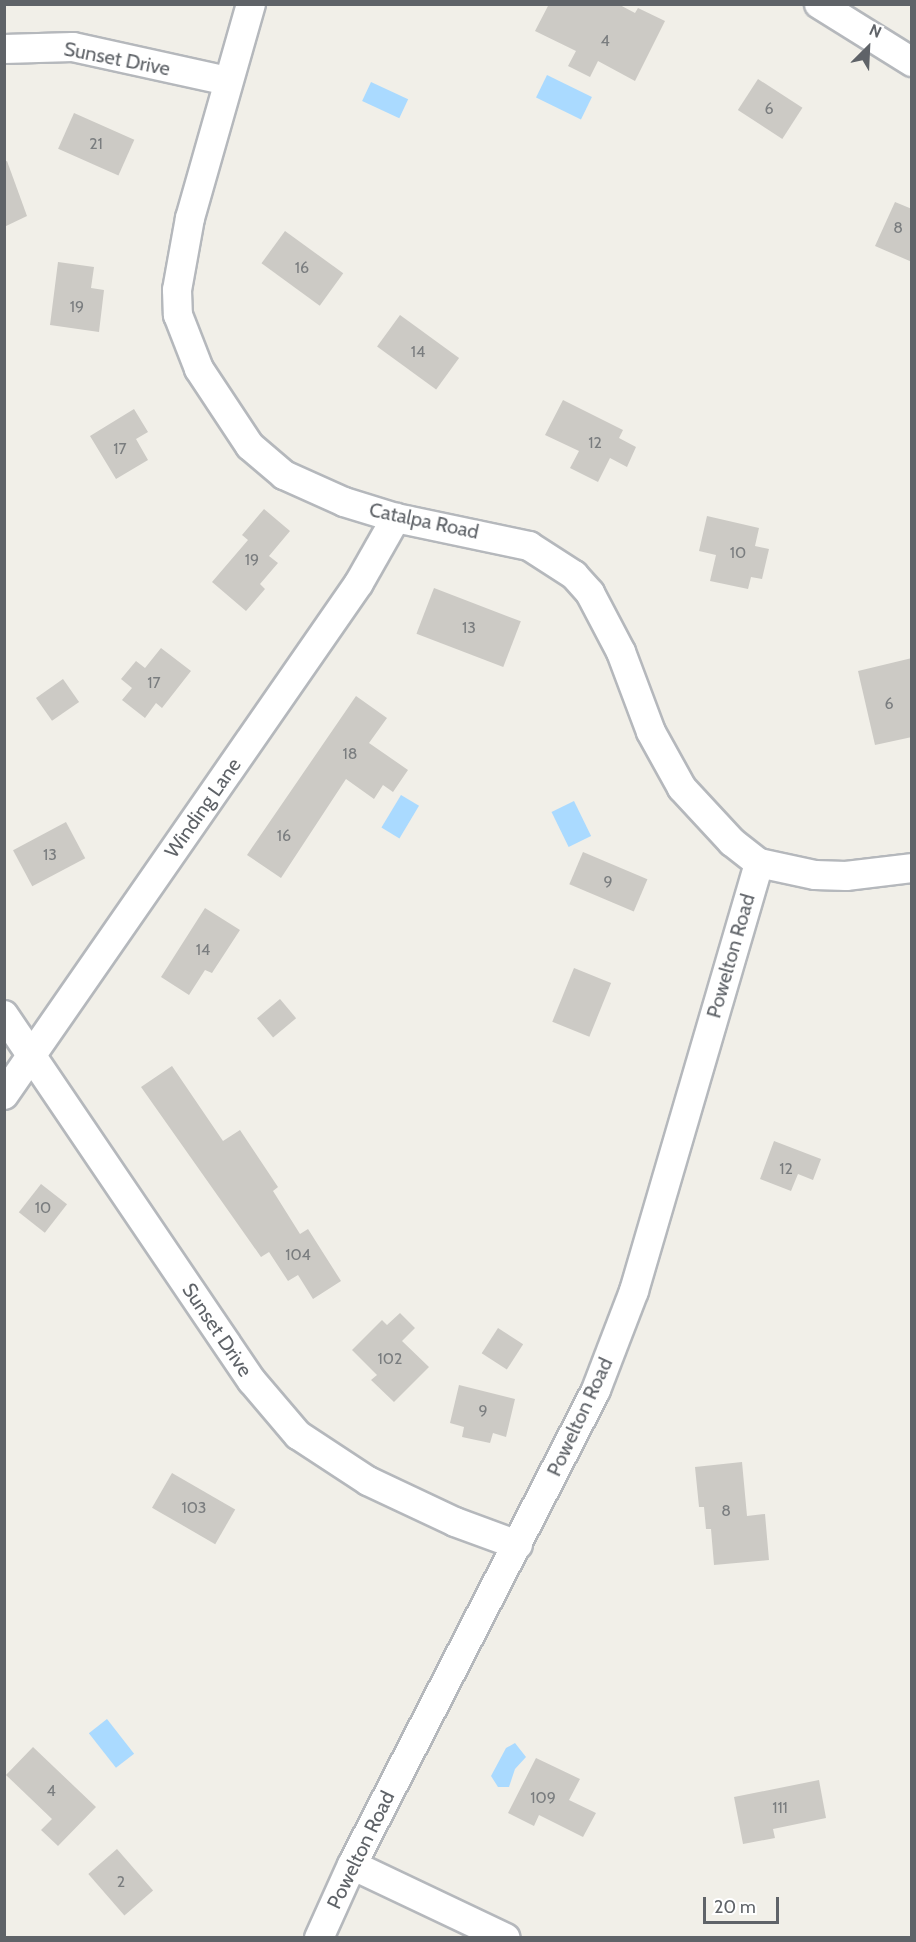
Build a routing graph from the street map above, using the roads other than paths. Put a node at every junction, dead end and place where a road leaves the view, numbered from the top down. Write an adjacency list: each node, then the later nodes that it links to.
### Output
1 (251, 4): 5 (street, Catalpa Road)
2 (819, 4): 4 (street)
3 (4, 49): 5 (street, Sunset Drive)
4 (912, 62)
5 (228, 81): 6 (street, Catalpa Road)
6 (396, 518): 7 (street, Catalpa Road); 10 (street, Winding Lane)
7 (759, 862): 8 (street, Catalpa Road); 12 (street, Powelton Road)
8 (912, 868)
9 (4, 1015): 10 (street, Sunset Drive)
10 (31, 1055): 11 (street, Winding Lane); 12 (street, Sunset Drive)
11 (4, 1095)
12 (518, 1545): 13 (street, Powelton Road)
13 (352, 1865): 14 (street, Powelton Road); 15 (street)
14 (319, 1938)
15 (506, 1938)

